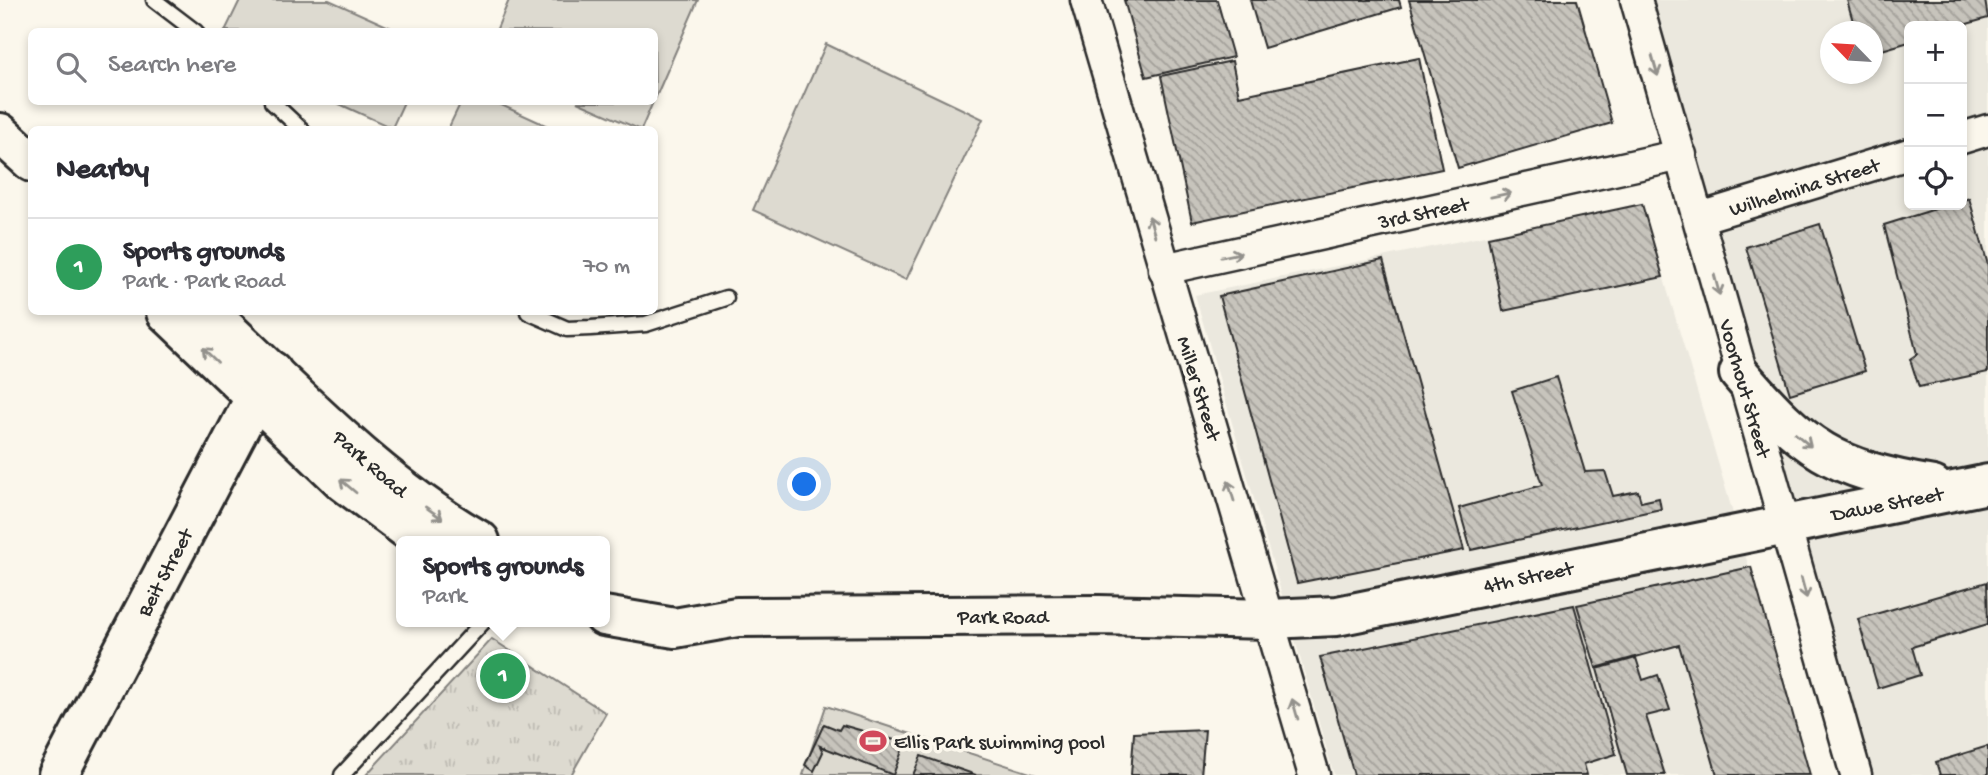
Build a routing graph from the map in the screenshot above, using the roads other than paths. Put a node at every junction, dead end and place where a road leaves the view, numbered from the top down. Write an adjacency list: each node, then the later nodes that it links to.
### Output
1 (154, 0): 4 (lane)
2 (1086, 0): 14 (street, Miller Street, one-way to 2)
3 (1636, 0): 10 (street, Voorhout Street, one-way to 10)
4 (191, 28)
5 (275, 105): 6 (lane)
6 (298, 126)
7 (1988, 130): 9 (street)
8 (0, 133): 12 (street)
9 (1967, 136)
10 (1681, 155): 13 (street, Voorhout Street); 14 (street, 3rd Street, one-way to 10)
11 (1904, 156): 13 (street, Wilhelmina Street)
12 (28, 159)
13 (1699, 218): 19 (street, Voorhout Street, one-way to 19)
14 (1164, 269): 28 (street, Miller Street, one-way to 14)
15 (726, 298): 18 (lane)
16 (170, 315): 20 (street, one-way to 16)
17 (210, 315): 20 (street)
18 (535, 315)
19 (1740, 373): 21 (street, one-way to 21); 22 (street, Voorhout Street)
20 (264, 384): 23 (street, Park Road, one-way to 20); 24 (street, Park Road, one-way to 24); 30 (street, Beit Street)
21 (1972, 486): 22 (street, Dawe Street)
22 (1786, 522): 28 (street, 4th Street); 33 (street, Voorhout Street, one-way to 33)
23 (416, 536)
24 (471, 536)
25 (610, 589): 27 (street, Park Road)
26 (610, 616): 27 (street, Park Road)
27 (737, 617): 28 (street, Park Road)
28 (1269, 620): 32 (street, Miller Street, one-way to 28)
29 (479, 627): 31 (lane)
30 (58, 775)
31 (342, 775)
32 (1314, 775)
33 (1856, 775)

